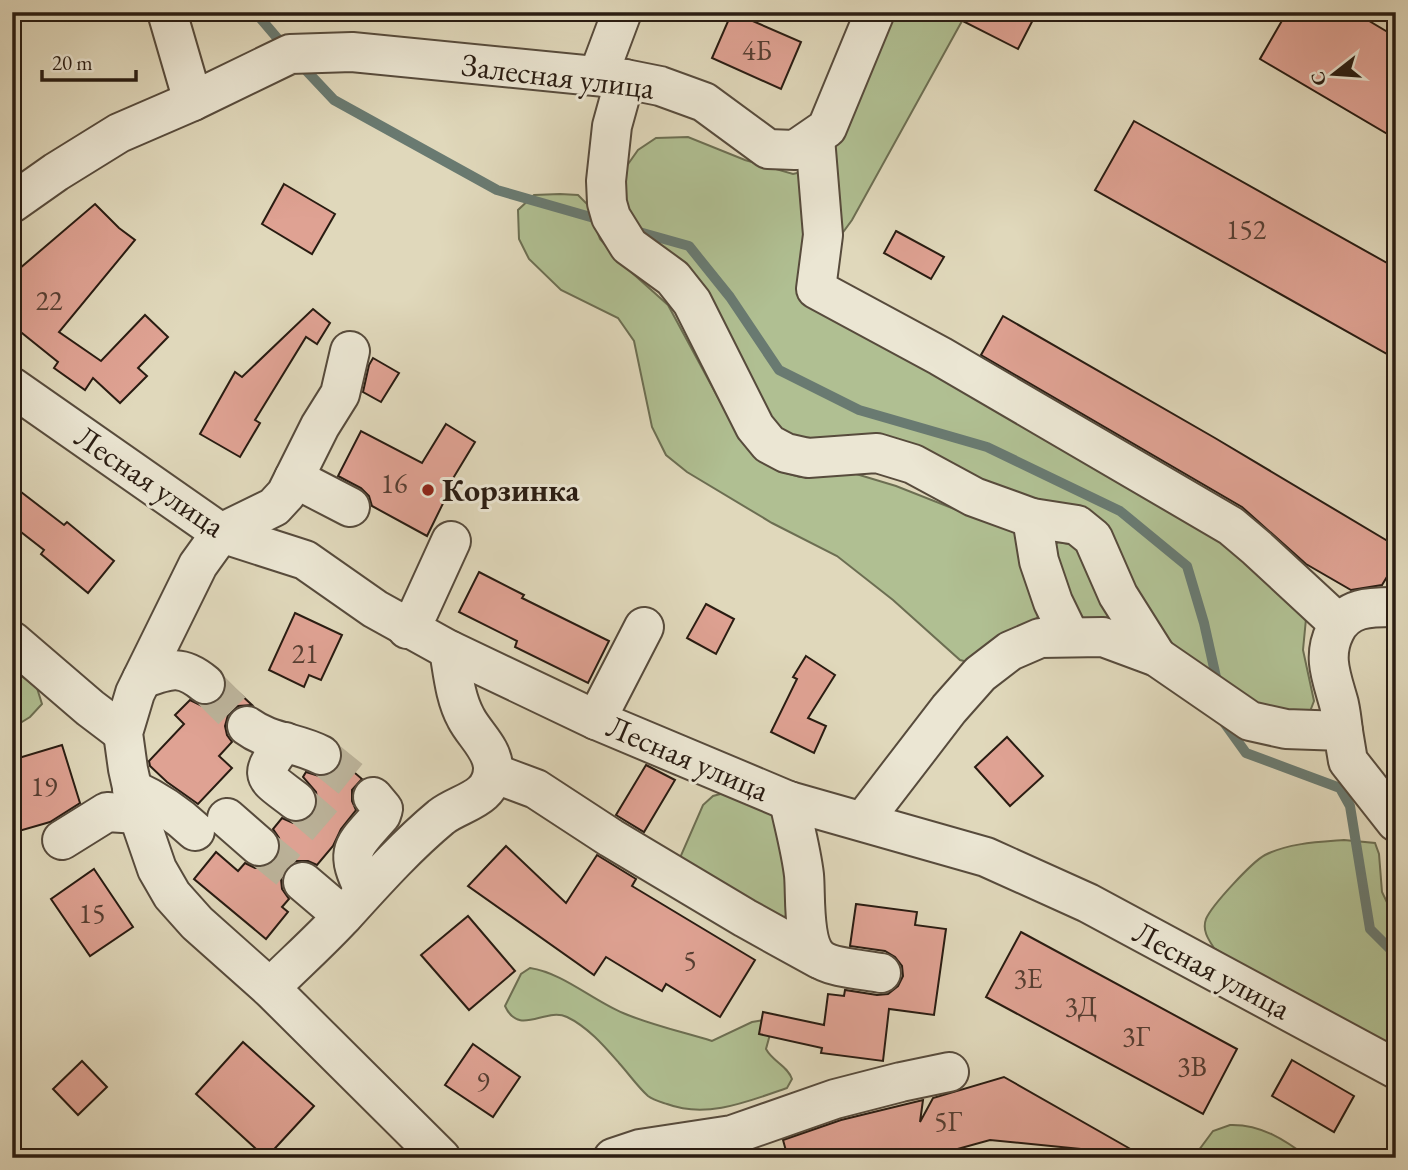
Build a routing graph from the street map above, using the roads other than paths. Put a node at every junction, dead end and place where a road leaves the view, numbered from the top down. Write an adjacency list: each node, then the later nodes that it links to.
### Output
1 (167, 12): 5 (street)
2 (622, 12): 4 (street)
3 (875, 12): 6 (street)
4 (612, 77): 5 (street, Залесная улица); 6 (street, Залесная улица); 12 (street)
5 (192, 101): 7 (street, Залесная улица)
6 (815, 138): 16 (street)
7 (12, 204)
8 (350, 351): 10 (street)
9 (12, 387): 13 (street, Лесная улица)
10 (294, 478): 11 (street); 13 (street)
11 (350, 507)
12 (1032, 518): 19 (street); 22 (street)
13 (220, 533): 18 (street, Лесная улица); 23 (street)
14 (451, 541): 18 (street)
15 (1396, 607): 16 (street)
16 (1338, 623): 27 (street)
17 (644, 627): 25 (street)
18 (407, 629): 21 (street, Лесная улица)
19 (1070, 637): 22 (street); 37 (street)
20 (12, 641): 28 (street)
21 (449, 650): 25 (street, Лесная улица); 31 (street)
22 (1157, 657): 27 (street)
23 (142, 679): 24 (street); 28 (street)
24 (205, 684)
25 (596, 720): 35 (street, Лесная улица)
26 (247, 726): 29 (street)
27 (1343, 731): 32 (street)
28 (123, 733): 36 (street)
29 (285, 743): 30 (street); 34 (street)
30 (321, 755)
31 (493, 773): 42 (street); 43 (street)
32 (1382, 791): 38 (street)
33 (373, 797): 42 (street)
34 (296, 801)
35 (789, 801): 37 (street, Лесная улица); 43 (street)
36 (135, 802): 39 (street); 40 (street); 45 (street)
37 (863, 821): 46 (street, Лесная улица)
38 (1396, 822)
39 (62, 840)
40 (259, 846)
41 (303, 882): 42 (street)
42 (353, 903): 45 (street)
43 (819, 959): 44 (street)
44 (881, 973)
45 (270, 988): 48 (street)
46 (1396, 1069)
47 (949, 1072): 49 (street)
48 (441, 1158)
49 (613, 1158)

